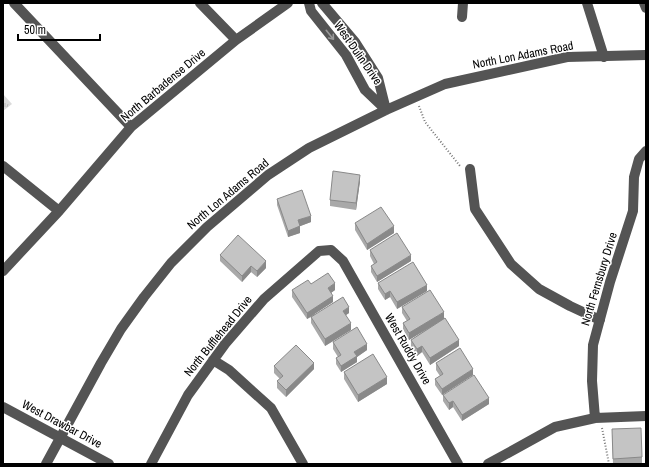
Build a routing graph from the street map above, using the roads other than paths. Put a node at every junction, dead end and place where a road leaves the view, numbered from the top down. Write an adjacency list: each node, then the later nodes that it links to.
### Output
1 (14, 3): 15 (street)
2 (200, 3): 11 (street)
3 (288, 3): 11 (street, North Barbadense Drive)
4 (308, 3): 14 (street, West Dulin Drive, one-way to 14)
5 (322, 3): 14 (street, West Dulin Drive)
6 (463, 3): 10 (street)
7 (587, 3): 13 (street)
8 (644, 3): 9 (street)
9 (646, 8)
10 (462, 17)
11 (236, 40): 15 (street, North Barbadense Drive)
12 (646, 55): 13 (street, North Lon Adams Road)
13 (604, 56): 14 (street, North Lon Adams Road)
14 (386, 110): 27 (street, North Lon Adams Road)
15 (131, 127): 19 (street, North Barbadense Drive)
16 (646, 151): 22 (street, North Fernsbury Drive)
17 (3, 166): 19 (street)
18 (470, 169): 22 (street)
19 (59, 211): 21 (street, North Barbadense Drive)
20 (331, 250): 23 (street, North Bufflehead Drive); 32 (street, West Ruddy Drive)
21 (3, 271)
22 (600, 320): 26 (street, North Fernsbury Drive)
23 (213, 360): 30 (street, North Bufflehead Drive); 31 (street)
24 (3, 407): 27 (street, West Drawbar Drive)
25 (646, 416): 26 (street)
26 (598, 418): 33 (street)
27 (60, 437): 28 (street, North Lon Adams Road); 29 (street, West Drawbar Drive)
28 (46, 464)
29 (110, 464)
30 (151, 464)
31 (303, 464)
32 (458, 464)
33 (488, 464)

